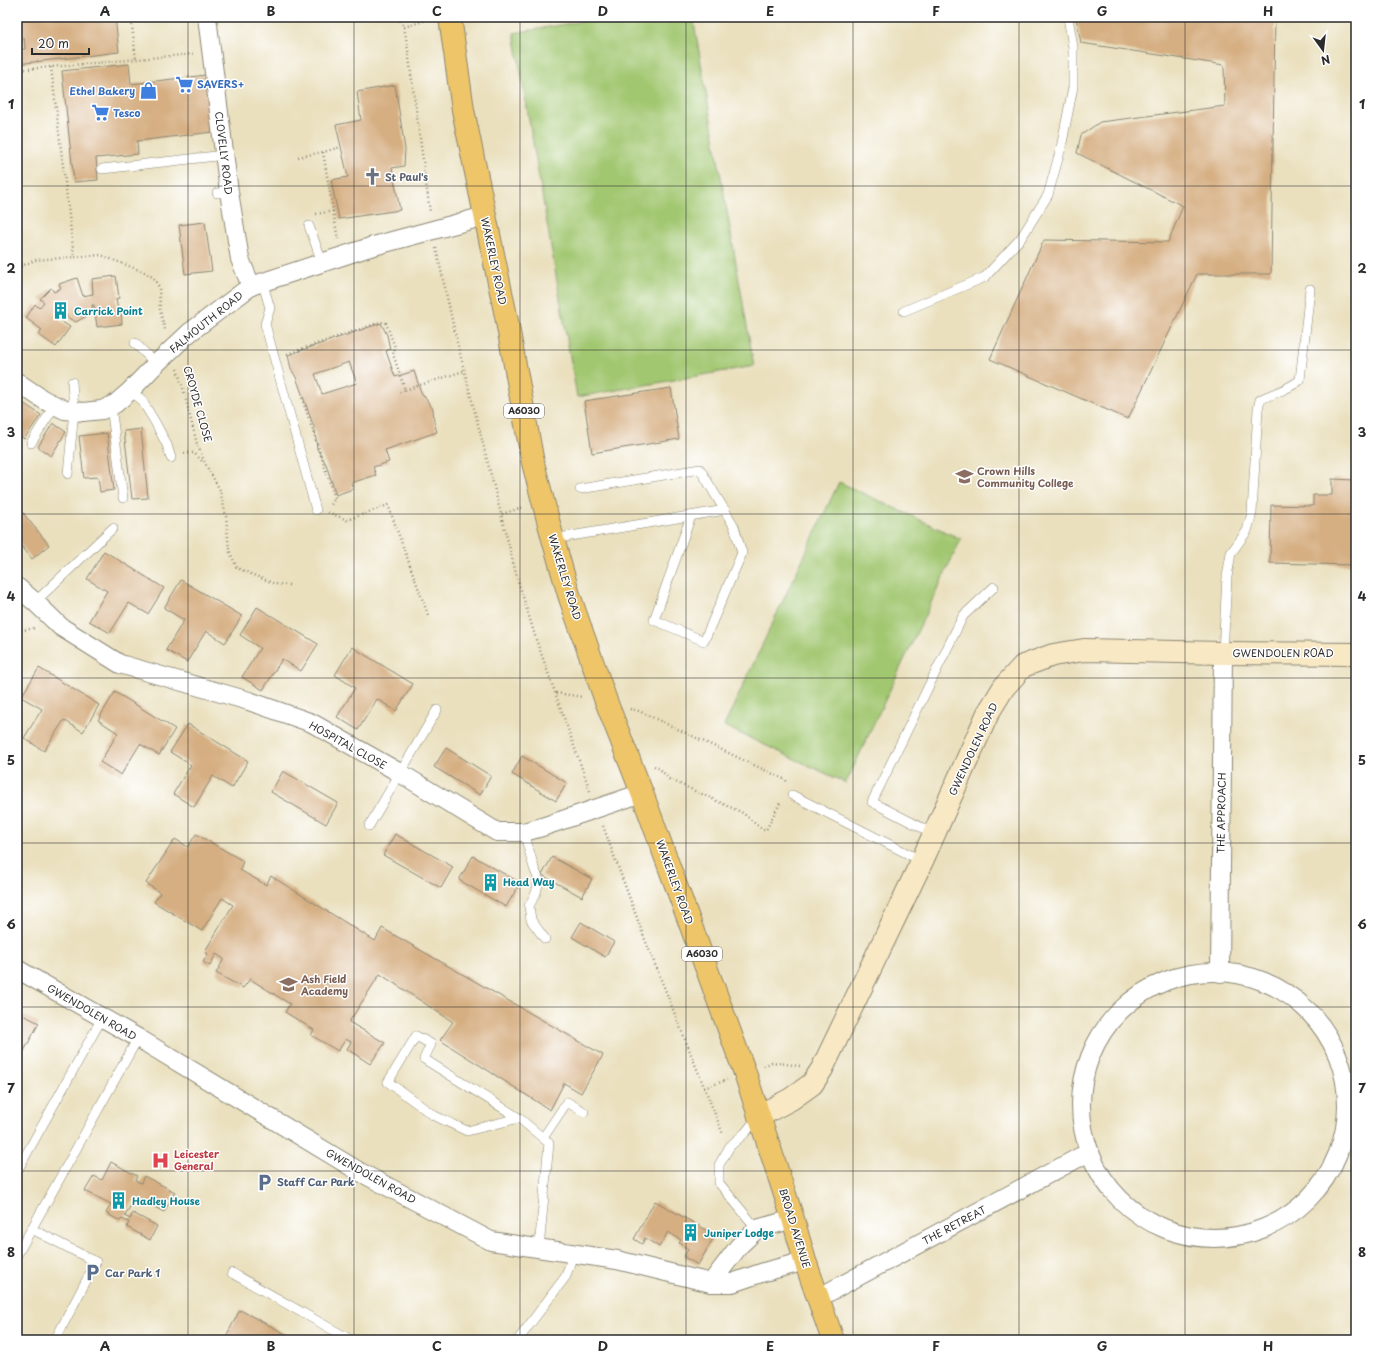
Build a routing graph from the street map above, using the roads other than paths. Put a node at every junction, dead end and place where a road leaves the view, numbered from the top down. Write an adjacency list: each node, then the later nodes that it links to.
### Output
1 (207, 17): 4 (street, CLOVELLY ROAD)
2 (1068, 17): 11 (lane)
3 (440, 18): 6 (highway, WAKERLEY ROAD / A6030)
4 (225, 155): 5 (lane); 9 (street, CLOVELLY ROAD)
5 (102, 169)
6 (485, 216): 8 (street, FALMOUTH ROAD); 29 (highway, WAKERLEY ROAD / A6030)
7 (309, 226): 8 (lane)
8 (322, 262): 9 (street, FALMOUTH ROAD)
9 (257, 284): 13 (street, FALMOUTH ROAD); 25 (lane)
10 (1310, 289): 33 (lane)
11 (904, 311)
12 (135, 343): 13 (lane)
13 (156, 364): 16 (street, FALMOUTH ROAD)
14 (17, 382): 17 (street, FALMOUTH ROAD)
15 (72, 382): 19 (lane)
16 (130, 391): 18 (street, FALMOUTH ROAD); 21 (lane)
17 (55, 405): 19 (street, FALMOUTH ROAD); 20 (lane)
18 (111, 406): 19 (street, FALMOUTH ROAD); 24 (lane)
19 (74, 411): 22 (lane)
20 (30, 443)
21 (171, 458)
22 (68, 474)
23 (580, 489): 26 (lane)
24 (123, 498)
25 (316, 510)
26 (725, 510): 27 (lane); 27 (lane)
27 (691, 516): 29 (lane)
28 (113, 528): 32 (lane)
29 (553, 539): 37 (highway, WAKERLEY ROAD / A6030)
30 (17, 587): 32 (street, HOSPITAL CLOSE)
31 (994, 588): 41 (lane)
32 (35, 602): 36 (street, HOSPITAL CLOSE)
33 (1223, 653): 34 (street, GWENDOLEN ROAD); 41 (street, GWENDOLEN ROAD); 45 (street, THE APPROACH)
34 (1356, 654)
35 (437, 710): 36 (lane)
36 (400, 774): 39 (lane); 40 (street, HOSPITAL CLOSE)
37 (642, 793): 40 (street, HOSPITAL CLOSE); 50 (highway, WAKERLEY ROAD / A6030)
38 (792, 795): 42 (lane)
39 (369, 826)
40 (524, 832): 43 (lane)
41 (934, 834): 42 (street, GWENDOLEN ROAD)
42 (922, 861): 50 (street, GWENDOLEN ROAD)
43 (545, 939)
44 (17, 969): 46 (street, GWENDOLEN ROAD)
45 (1220, 973): 48 (street); 53 (street)
46 (102, 1018): 47 (street, GWENDOLEN ROAD); 54 (lane)
47 (138, 1038): 56 (lane); 58 (street, GWENDOLEN ROAD)
48 (1350, 1075): 53 (street)
49 (584, 1112): 52 (lane)
50 (759, 1116): 55 (highway, BROAD AVENUE / A6030); 57 (lane)
51 (519, 1118): 51 (lane); 52 (lane)
52 (543, 1138): 58 (lane)
53 (1089, 1152): 64 (street, THE RETREAT)
54 (17, 1171)
55 (793, 1219): 57 (street); 61 (highway, BROAD AVENUE / A6030)
56 (32, 1229): 60 (lane); 65 (lane)
57 (757, 1229): 63 (street)
58 (539, 1248): 59 (street, GWENDOLEN ROAD)
59 (572, 1254): 63 (street, GWENDOLEN ROAD); 67 (lane)
60 (17, 1255)
61 (805, 1261): 63 (street, GWENDOLEN ROAD); 64 (highway, BROAD AVENUE / A6030)
62 (232, 1273): 66 (lane)
63 (711, 1283)
64 (818, 1298): 68 (highway, BROAD AVENUE / A6030)
65 (55, 1340)
66 (351, 1340)
67 (518, 1340)
68 (833, 1340)

